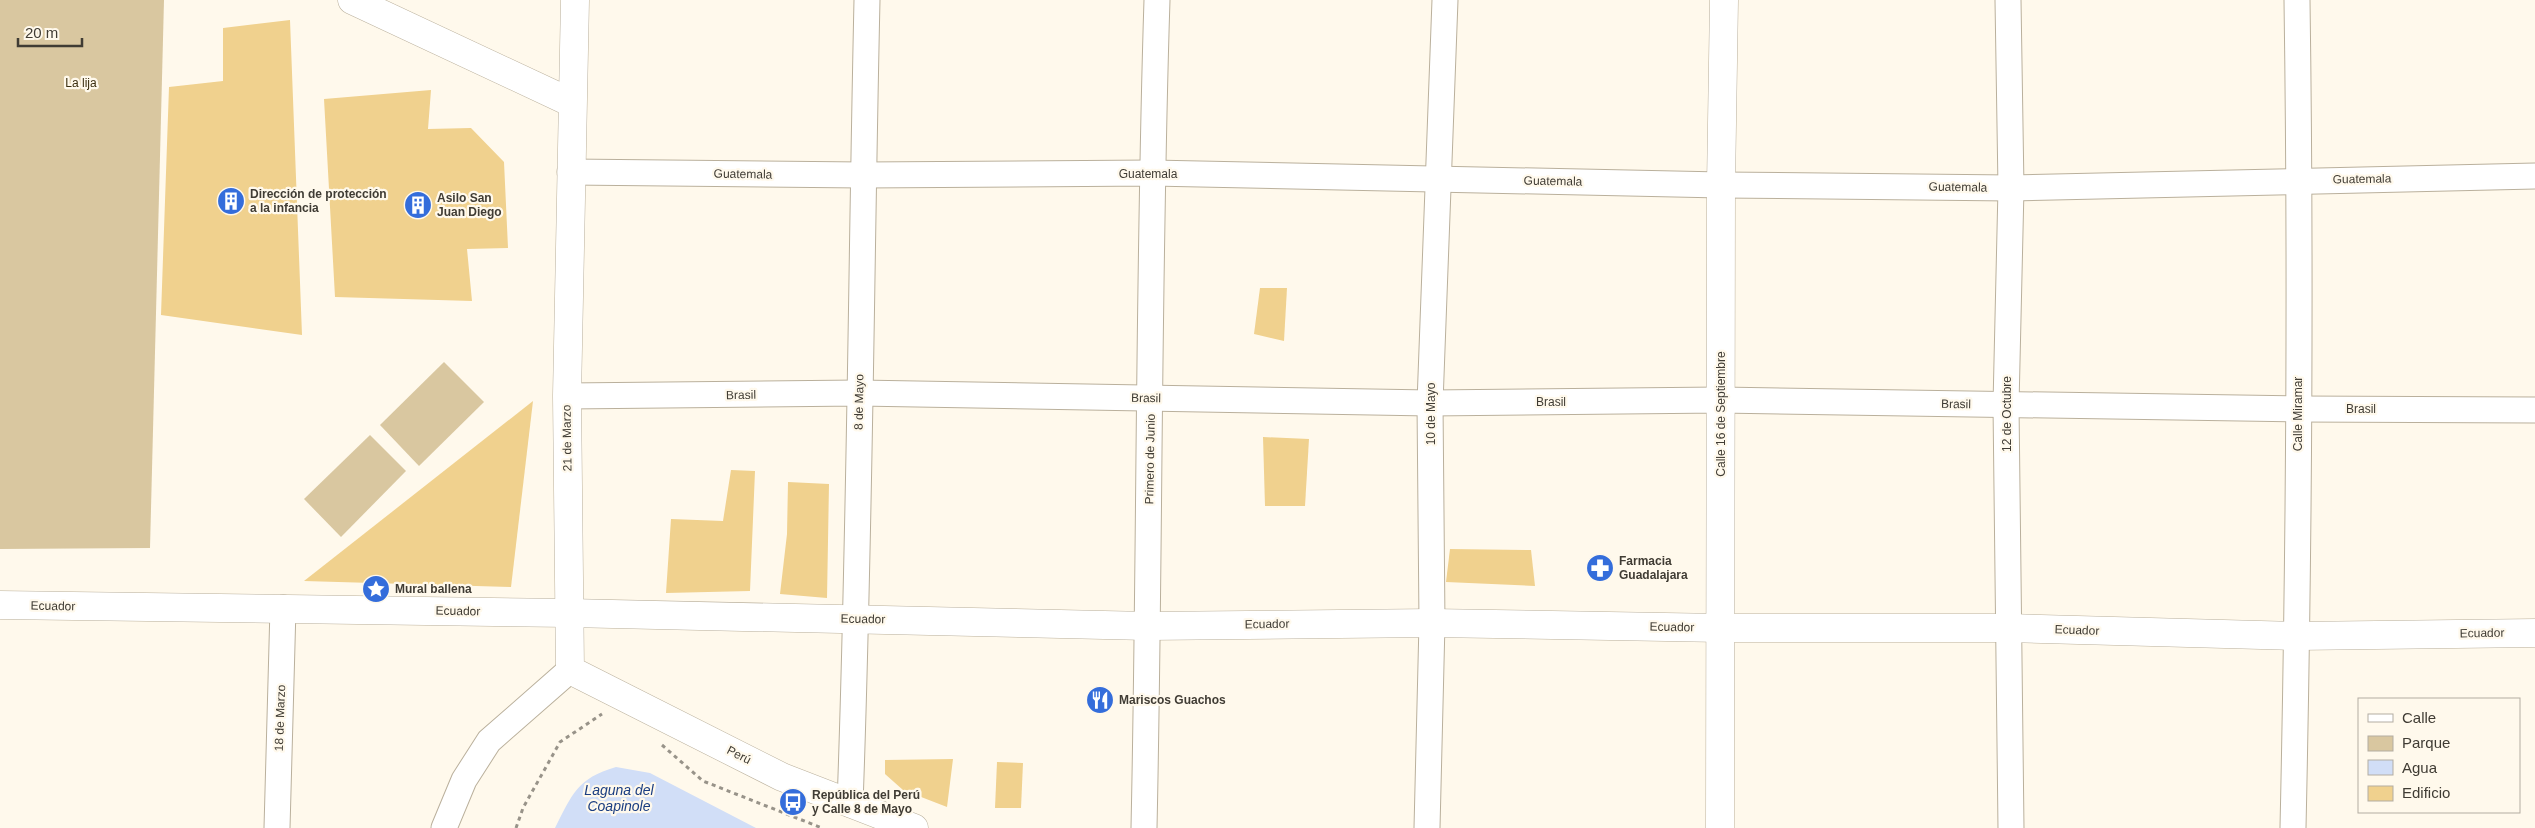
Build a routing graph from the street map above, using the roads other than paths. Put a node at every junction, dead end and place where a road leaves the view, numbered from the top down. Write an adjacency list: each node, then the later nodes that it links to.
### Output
1 (352, 0): 9 (street)
2 (576, 0): 9 (street, 21 de Marzo)
3 (867, 0): 12 (street, 8 de Mayo)
4 (1157, 0): 11 (street, Primero de Junio)
5 (1445, 0): 14 (street, 10 de Mayo)
6 (1724, 0): 16 (street, Calle 16 de Septiembre)
7 (2008, 0): 17 (street, 12 de Octubre)
8 (2297, 0): 15 (street, Calle Miramar)
9 (572, 103): 10 (street, 21 de Marzo)
10 (570, 172): 12 (street, Guatemala); 19 (street, 21 de Marzo)
11 (1152, 173): 12 (street, Guatemala); 14 (street, Guatemala); 20 (street, Primero de Junio)
12 (863, 175): 18 (street, 8 de Mayo)
13 (2535, 176): 15 (street, Guatemala)
14 (1437, 178): 16 (street, Guatemala); 22 (street, 10 de Mayo)
15 (2300, 180): 17 (street, Guatemala); 24 (street, Calle Miramar)
16 (1721, 185): 17 (street, Guatemala); 21 (street, Calle 16 de Septiembre)
17 (2011, 188): 23 (street, 12 de Octubre)
18 (859, 393): 19 (street, Brasil); 20 (street, Brasil); 29 (street, 8 de Mayo)
19 (567, 396): 28 (street, 21 de Marzo)
20 (1151, 398): 22 (street, Brasil); 31 (street, Primero de Junio)
21 (1720, 400): 22 (street, Brasil); 23 (street, Brasil); 32 (street, Calle 16 de Septiembre)
22 (1430, 402): 30 (street, 10 de Mayo)
23 (2006, 405): 24 (street, Brasil); 33 (street, 12 de Octubre)
24 (2298, 409): 25 (street, Brasil); 35 (street, Calle Miramar)
25 (2535, 410)
26 (0, 605): 27 (street, Ecuador)
27 (283, 608): 28 (street, Ecuador); 38 (street, 18 de Marzo)
28 (569, 613): 29 (street, Ecuador); 36 (street, 21 de Marzo)
29 (857, 618): 31 (street, Ecuador); 37 (street, 8 de Mayo)
30 (1432, 622): 31 (street, Ecuador); 32 (street, Ecuador); 42 (street, 10 de Mayo)
31 (1148, 626): 41 (street, Primero de Junio)
32 (1722, 628): 33 (street, Ecuador); 43 (street, Calle 16 de Septiembre)
33 (2008, 628): 35 (street, Ecuador); 44 (street, 12 de Octubre)
34 (2535, 633): 35 (street, Ecuador)
35 (2297, 636): 45 (street, Calle Miramar)
36 (570, 670): 37 (street, Perú); 39 (street)
37 (850, 804): 40 (street, Perú)
38 (277, 828)
39 (444, 828)
40 (914, 828)
41 (1144, 828)
42 (1428, 828)
43 (1720, 828)
44 (2011, 828)
45 (2293, 828)

